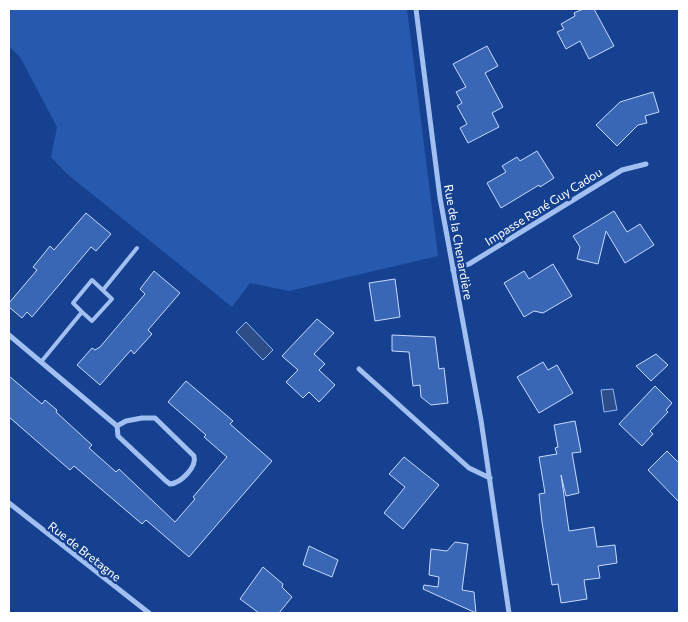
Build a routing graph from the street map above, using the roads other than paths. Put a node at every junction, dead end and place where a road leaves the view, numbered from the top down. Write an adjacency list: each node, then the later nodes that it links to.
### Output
1 (416, 9): 4 (street, Rue de la Chenardière)
2 (646, 164): 4 (street, Impasse René Guy Cadou)
3 (137, 248): 5 (lane)
4 (453, 270): 11 (street, Rue de la Chenardière)
5 (103, 290): 6 (lane); 6 (lane)
6 (82, 312): 8 (lane)
7 (9, 335): 8 (street)
8 (41, 362): 10 (street)
9 (359, 369): 11 (street)
10 (117, 426): 10 (street)
11 (490, 478): 14 (street, Rue de la Chenardière)
12 (9, 504): 13 (street, Rue de Bretagne)
13 (149, 613)
14 (509, 613)

